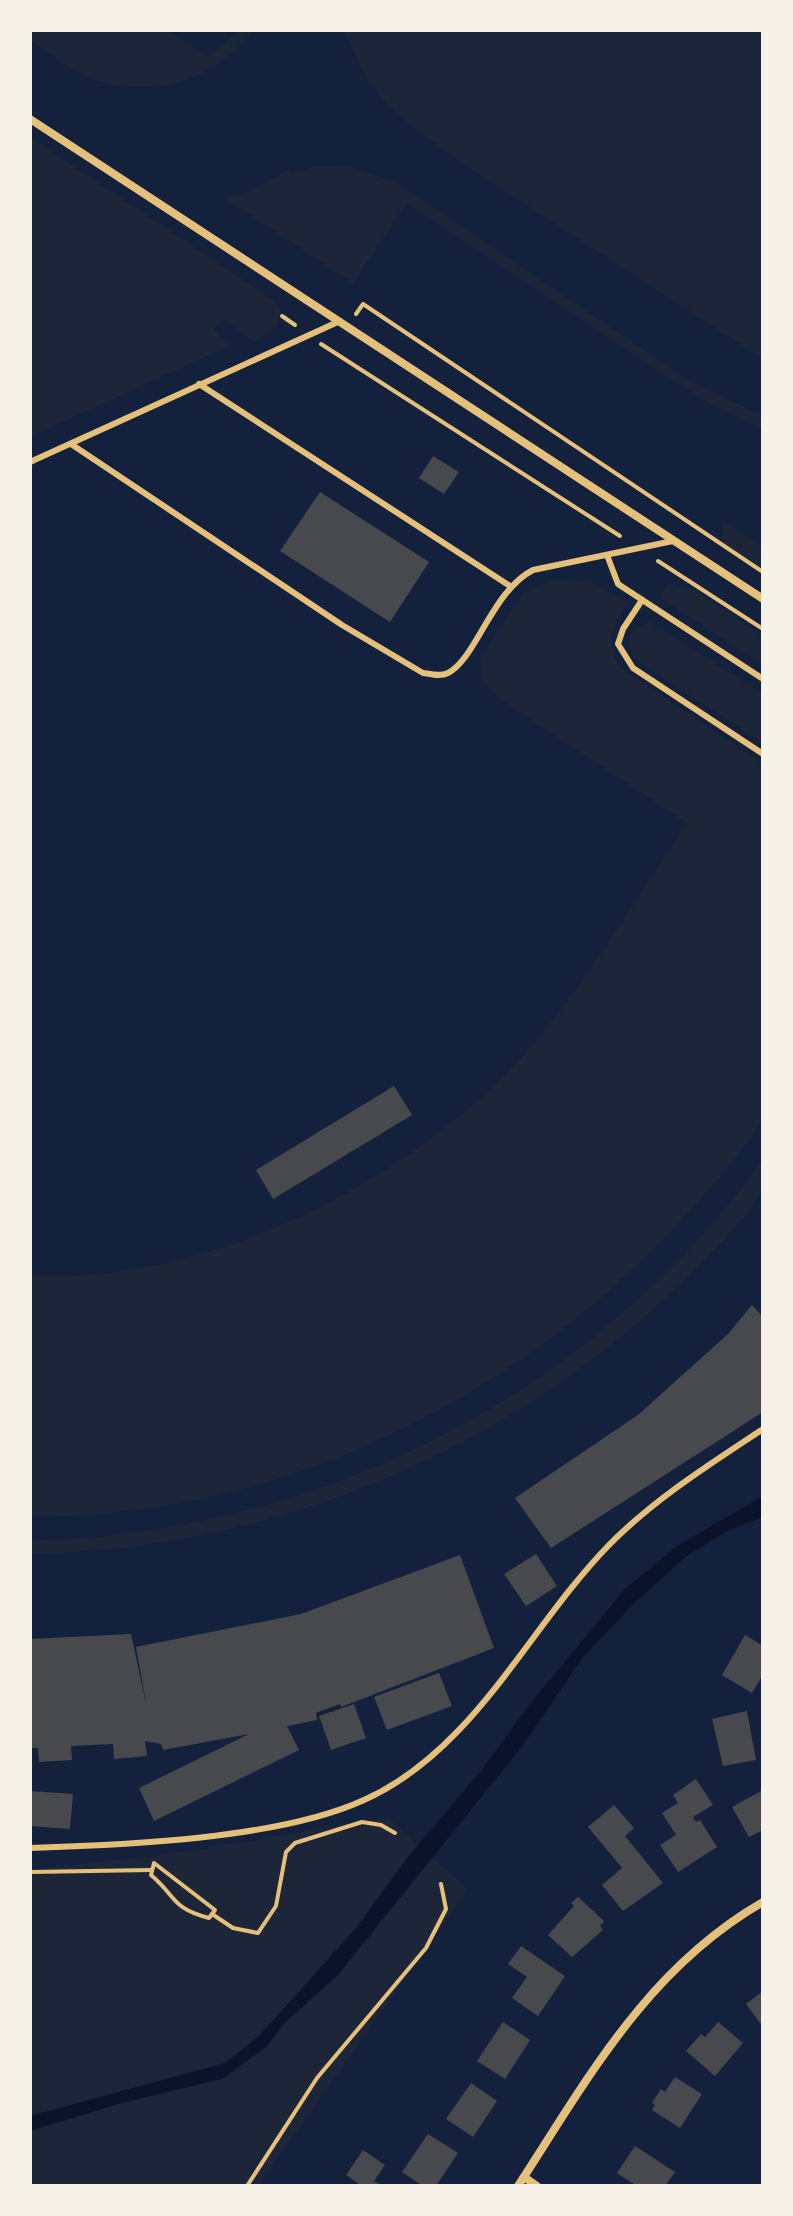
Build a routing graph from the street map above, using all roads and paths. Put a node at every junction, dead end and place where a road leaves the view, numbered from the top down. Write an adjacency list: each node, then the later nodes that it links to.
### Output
1 (30, 119): 3 (street)
2 (282, 316): 4 (path)
3 (344, 324): 4 (lane); 5 (path); 9 (street); 12 (path)
4 (309, 335): 5 (path); 6 (lane)
5 (330, 350): 10 (path)
6 (199, 384): 7 (lane); 13 (lane)
7 (71, 444): 8 (lane); 13 (lane)
8 (30, 462)
9 (674, 540): 10 (lane); 14 (street)
10 (639, 548): 11 (lane); 16 (path)
11 (607, 555): 13 (lane); 15 (lane)
12 (763, 572)
13 (510, 586)
14 (763, 599)
15 (642, 600): 17 (lane); 18 (lane)
16 (763, 629)
17 (763, 679)
18 (763, 754)
19 (763, 1429): 21 (lane)
20 (395, 1833): 26 (path)
21 (30, 1848)
22 (152, 1870): 23 (path); 26 (path); 26 (path)
23 (30, 1872)
24 (441, 1884): 28 (path)
25 (763, 1902): 27 (street)
26 (212, 1914)
27 (524, 2177): 29 (street); 30 (street)
28 (247, 2186)
29 (518, 2186)
30 (537, 2186)

